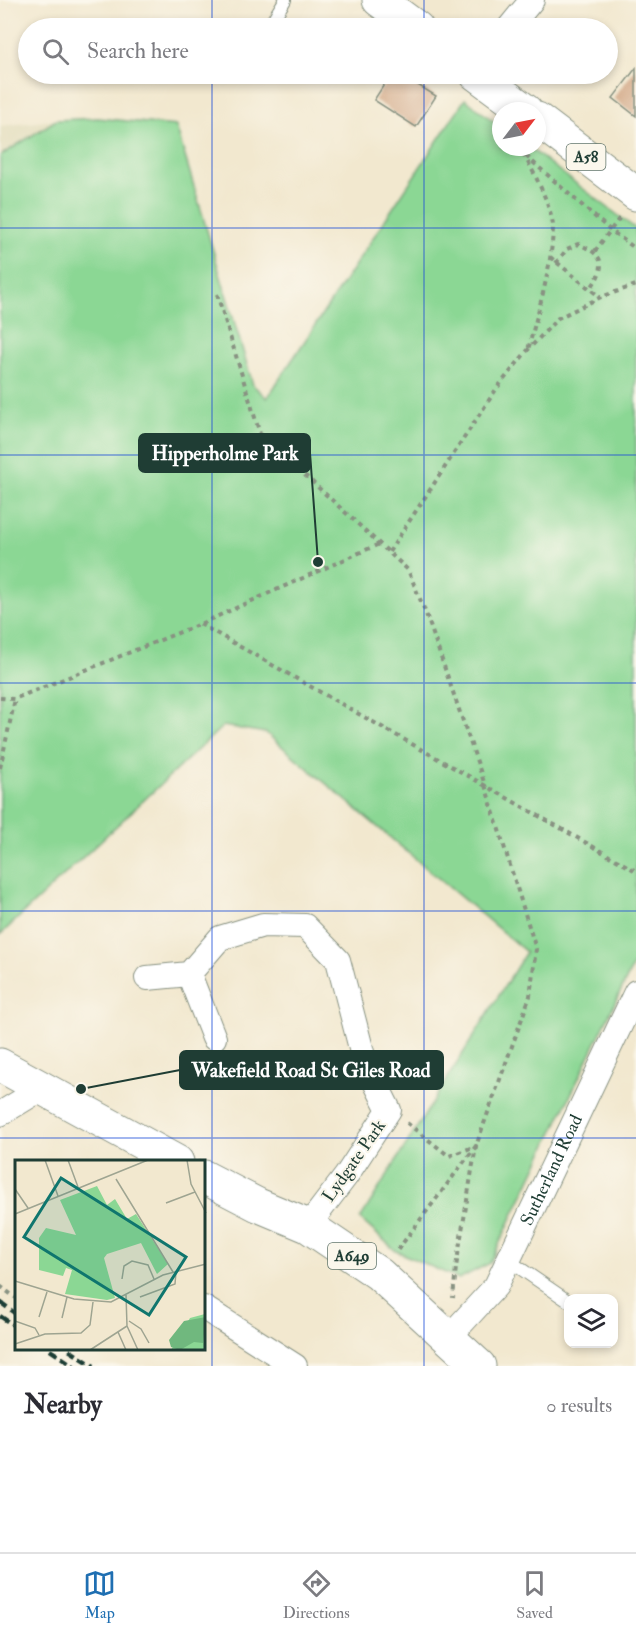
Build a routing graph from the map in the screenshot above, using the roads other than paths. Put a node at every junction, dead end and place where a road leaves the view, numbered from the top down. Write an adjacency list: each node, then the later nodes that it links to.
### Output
1 (285, 0): 4 (lane)
2 (379, 0): 5 (main road)
3 (532, 0): 6 (street)
4 (274, 18)
5 (403, 18)
6 (517, 18)
7 (490, 84): 8 (main road)
8 (514, 102)
9 (546, 127): 10 (main road, A58)
10 (629, 204)
11 (189, 974): 12 (street); 14 (street); 20 (street, Lydgate Park)
12 (147, 978)
13 (636, 992): 21 (street, Sutherland Road)
14 (214, 1038)
15 (0, 1065): 16 (main road)
16 (41, 1089): 17 (street); 18 (main road)
17 (0, 1114)
18 (173, 1160)
19 (206, 1178): 20 (main road, A649)
20 (308, 1226): 24 (main road, A649)
21 (508, 1260): 22 (lane); 24 (street, Sutherland Road)
22 (564, 1298)
23 (206, 1309): 26 (street)
24 (449, 1337): 25 (main road, A649)
25 (473, 1364)
26 (295, 1366)

